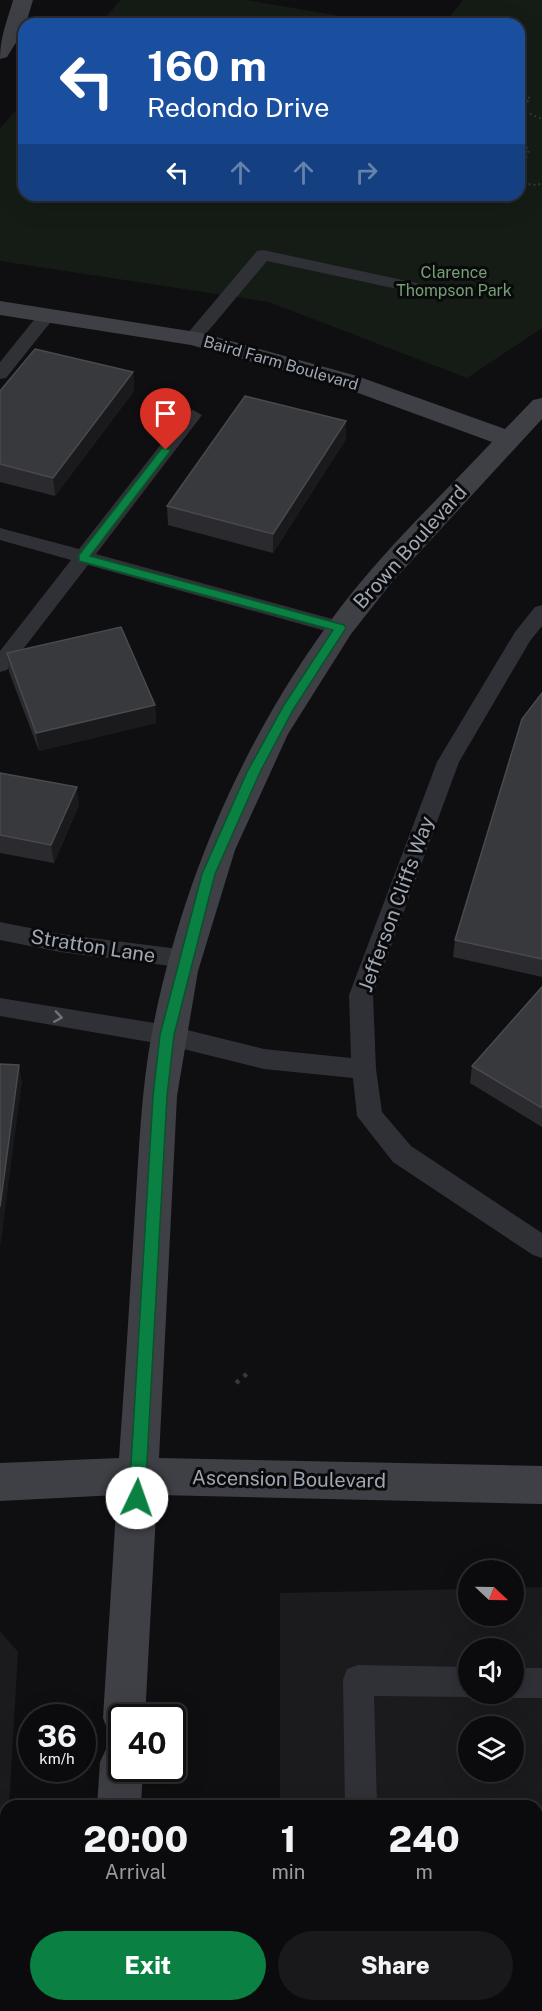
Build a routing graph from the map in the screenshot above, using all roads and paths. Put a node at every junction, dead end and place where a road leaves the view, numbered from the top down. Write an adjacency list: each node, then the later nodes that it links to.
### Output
1 (23, 0): 2 (street)
2 (18, 18)
3 (18, 19): 4 (street)
4 (0, 53)
5 (525, 113): 6 (path)
6 (542, 119)
7 (525, 146): 8 (path)
8 (525, 159)
9 (525, 183): 10 (path)
10 (542, 184)
11 (421, 289): 14 (lane)
12 (0, 308): 13 (street, Baird Farm Boulevard)
13 (48, 314): 14 (street, Baird Farm Boulevard); 15 (lane)
14 (193, 338): 18 (street, Baird Farm Boulevard)
15 (0, 374)
16 (542, 405): 18 (street, Brown Boulevard)
17 (193, 414): 20 (lane)
18 (508, 439): 22 (street, Brown Boulevard)
19 (0, 534): 20 (lane)
20 (83, 558): 22 (lane); 23 (lane)
21 (542, 612): 28 (lane, Jefferson Cliffs Way)
22 (340, 628): 25 (street, Brown Boulevard)
23 (0, 665)
24 (0, 931): 25 (lane, Stratton Lane)
25 (187, 960): 27 (street, Brown Boulevard)
26 (0, 1007): 27 (lane, one-way to 27)
27 (167, 1035): 28 (lane); 32 (street, Brown Boulevard)
28 (364, 1069): 29 (lane, Jefferson Cliffs Way)
29 (542, 1247)
30 (248, 1373): 31 (path)
31 (236, 1383)
32 (138, 1476): 33 (street, Ascension Boulevard); 34 (street, Ascension Boulevard); 38 (street, Brown Boulevard)
33 (0, 1482)
34 (542, 1485)
35 (458, 1682): 41 (lane)
36 (524, 1683): 37 (lane)
37 (542, 1683)
38 (125, 1704)
39 (121, 1782): 40 (street)
40 (119, 1800)
41 (361, 1800)

